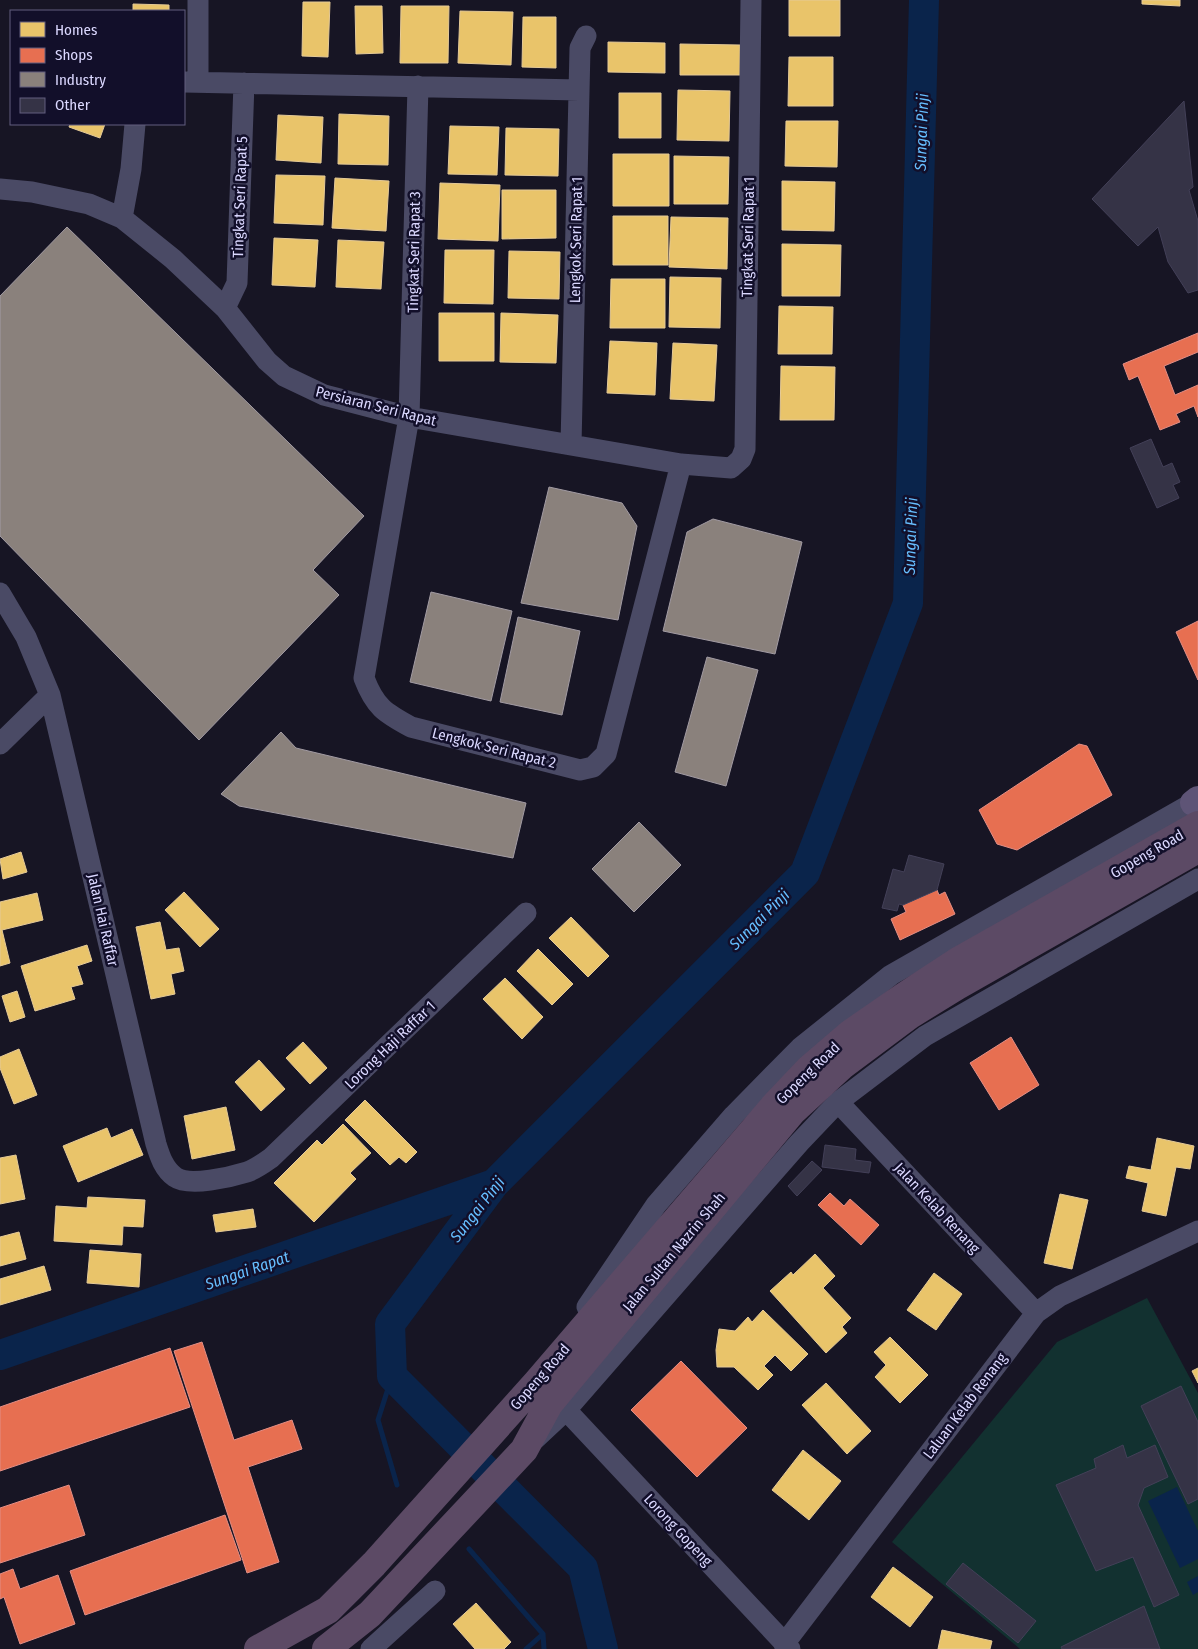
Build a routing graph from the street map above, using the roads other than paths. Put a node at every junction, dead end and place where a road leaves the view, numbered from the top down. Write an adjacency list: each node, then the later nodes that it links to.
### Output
1 (198, 0): 4 (street)
2 (751, 0): 15 (street, Tingkat Seri Rapat 1)
3 (586, 36): 7 (street, Lengkok Seri Rapat 1)
4 (191, 82): 5 (street)
5 (244, 83): 6 (street); 11 (street, Tingkat Seri Rapat 5)
6 (418, 86): 7 (street); 12 (street, Tingkat Seri Rapat 3)
7 (579, 90): 13 (street, Lengkok Seri Rapat 1)
8 (135, 125): 10 (street)
9 (0, 189): 10 (street, Persiaran Seri Rapat)
10 (122, 218): 11 (street, Persiaran Seri Rapat)
11 (226, 308): 12 (street, Persiaran Seri Rapat)
12 (409, 417): 13 (street, Persiaran Seri Rapat); 14 (street, Lengkok Seri Rapat 2)
13 (572, 445): 14 (street, Persiaran Seri Rapat)
14 (681, 464): 15 (street, Persiaran Seri Rapat)
15 (731, 468)
16 (0, 593): 17 (street, Jalan Hai Raffar)
17 (50, 695): 18 (street); 25 (street, Jalan Hai Raffar)
18 (0, 744)
19 (1197, 807): 23 (highway, Gopeng Road); 28 (street)
20 (1198, 849): 23 (highway, Gopeng Road)
21 (1198, 879): 24 (street)
22 (526, 913): 25 (street, Lorong Haji Raffar 1)
23 (906, 1006): 28 (highway, Gopeng Road); 30 (highway, Jalan Sultan Nazrin Shah)
24 (838, 1102): 27 (street, Jalan Kelab Renang); 29 (street)
25 (249, 1171)
26 (1198, 1231): 27 (street, Laluan Kelab Renang)
27 (1036, 1313): 32 (street, Laluan Kelab Renang)
28 (537, 1382): 33 (highway, Gopeng Road)
29 (566, 1410): 30 (street); 32 (street, Lorong Gopeng)
30 (524, 1450): 34 (highway, Jalan Sultan Nazrin Shah)
31 (435, 1591): 35 (street)
32 (787, 1647)
33 (258, 1649)
34 (326, 1649)
35 (371, 1649)

